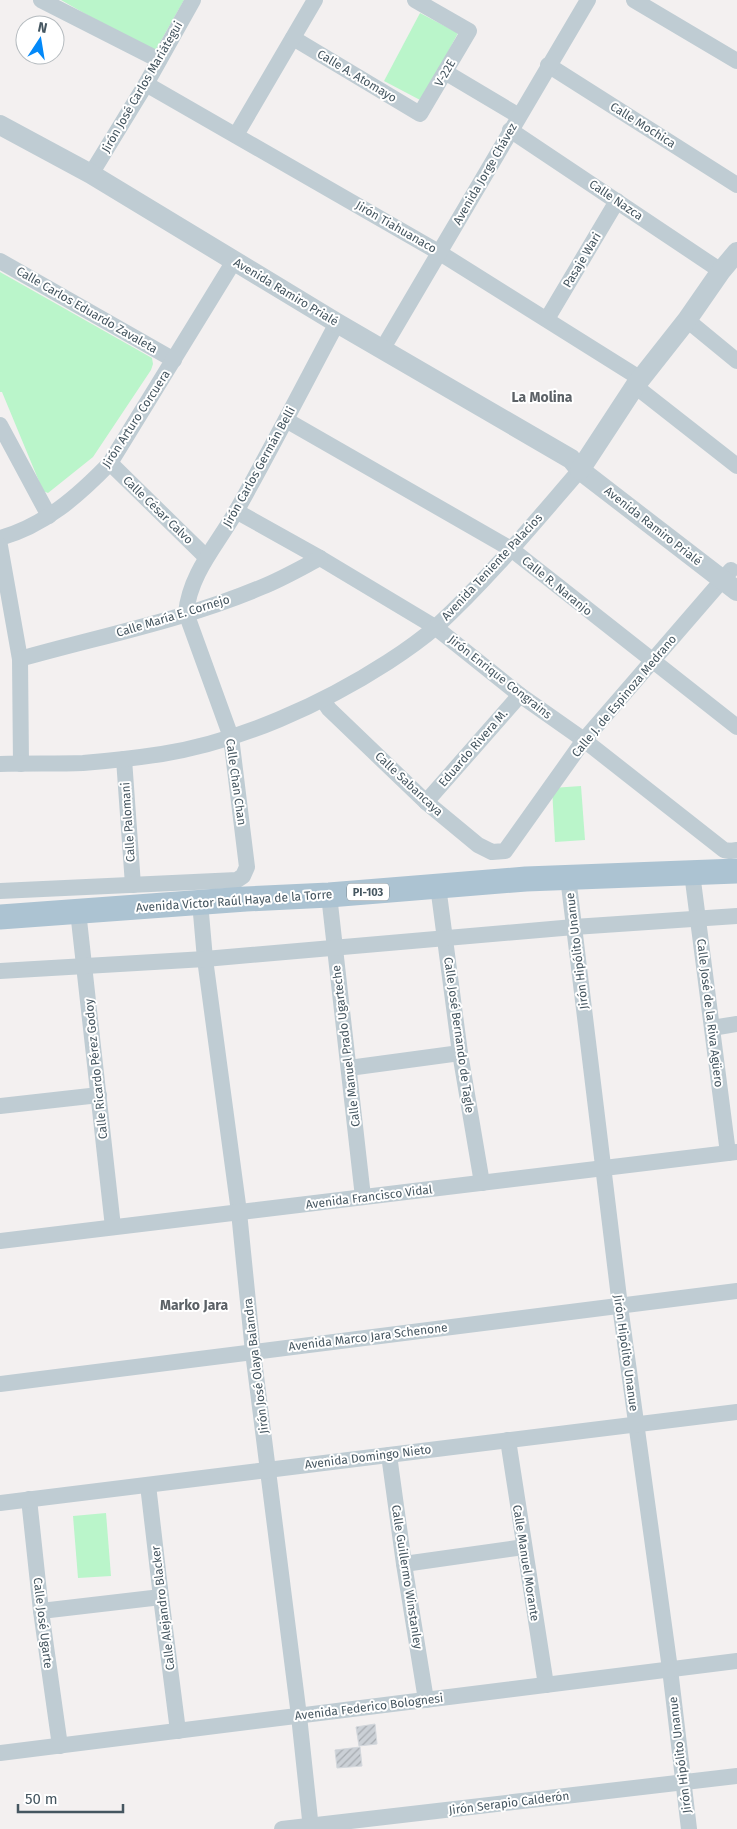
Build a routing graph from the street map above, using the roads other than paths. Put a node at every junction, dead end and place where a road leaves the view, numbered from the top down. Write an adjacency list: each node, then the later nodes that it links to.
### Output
1 (41, 0): 8 (street)
2 (194, 0): 8 (street, Jirón José Carlos Mariátegui)
3 (315, 0): 7 (street)
4 (415, 0): 11 (street, V-22E)
5 (588, 0): 10 (street, Avenida Jorge Chávez)
6 (634, 0): 9 (street)
7 (293, 38): 13 (street, Calle A. Atomayo); 17 (street)
8 (159, 60): 12 (street, Jirón José Carlos Mariátegui)
9 (737, 61)
10 (548, 65): 14 (street, Avenida Jorge Chávez); 19 (street, Calle Mochica)
11 (445, 72): 13 (street, V-22E); 14 (street)
12 (146, 84): 17 (street, Jirón Tiahuanaco); 18 (street, Jirón José Carlos Mariátegui)
13 (420, 114)
14 (519, 116): 16 (street, Avenida Jorge Chávez)
15 (0, 125): 18 (street, Avenida Ramiro Prialé)
16 (510, 130): 20 (street, Calle Nazca); 21 (street, Avenida Jorge Chávez)
17 (236, 135): 21 (street, Jirón Tiahuanaco)
18 (91, 174): 23 (street, Avenida Ramiro Prialé)
19 (737, 185)
20 (617, 201): 22 (street, Calle Nazca); 25 (street, Pasaje Wari)
21 (440, 253): 25 (street, Jirón Tiahuanaco); 28 (street, Avenida Jorge Chávez)
22 (732, 260): 26 (street, Avenida Teniente Palacios)
23 (234, 261): 27 (street, Avenida Ramiro Prialé); 29 (street, Jirón Arturo Corcuera)
24 (2, 266): 29 (street, Calle Carlos Eduardo Zavaleta)
25 (547, 319): 31 (street, Jirón Tiahuanaco)
26 (686, 320): 30 (street); 31 (street, Avenida Teniente Palacios)
27 (337, 322): 28 (street, Avenida Ramiro Prialé); 32 (street, Jirón Carlos Germán Belli)
28 (383, 348): 35 (street, Avenida Ramiro Prialé)
29 (174, 360): 34 (street, Jirón Arturo Corcuera)
30 (737, 361)
31 (638, 383): 35 (street, Avenida Teniente Palacios); 36 (street, Jirón Tiahuanaco)
32 (286, 420): 37 (street, Jirón Carlos Germán Belli); 41 (street, Calle R. Naranjo)
33 (0, 425): 38 (street)
34 (110, 464): 38 (street, Jirón Arturo Corcuera); 42 (street, Calle César Calvo)
35 (579, 464): 41 (street, Avenida Teniente Palacios); 44 (street, Avenida Ramiro Prialé)
36 (737, 466)
37 (236, 511): 42 (street, Jirón Carlos Germán Belli); 43 (street, Jirón Enrique Congrains)
38 (49, 516): 39 (street, Jirón Arturo Corcuera)
39 (0, 538)
40 (0, 546): 47 (street)
41 (511, 548): 46 (street, Avenida Teniente Palacios); 48 (street, Calle R. Naranjo)
42 (206, 557): 45 (street, Jirón Carlos Germán Belli)
43 (320, 558): 45 (street, Calle María E. Cornejo); 46 (street, Jirón Enrique Congrains)
44 (732, 579): 48 (street, Calle J. de Espinoza Medrano)
45 (186, 613): 47 (street, Calle María E. Cornejo); 52 (street, Calle Chan Chan)
46 (435, 627): 49 (street, Jirón Enrique Congrains); 50 (street, Avenida Teniente Palacios)
47 (20, 659): 56 (street)
48 (652, 661): 51 (street, Calle R. Naranjo); 53 (street, Calle J. de Espinoza Medrano)
49 (520, 695): 53 (street, Jirón Enrique Congrains); 57 (street, Eduardo Rivera M.)
50 (323, 700): 52 (street, Avenida Teniente Palacios); 57 (street, Calle Sabancaya)
51 (737, 727)
52 (231, 737): 54 (street, Avenida Teniente Palacios); 63 (street, Calle Chan Chan)
53 (584, 740): 58 (street, Jirón Enrique Congrains); 59 (street, Calle J. de Espinoza Medrano)
54 (124, 759): 56 (street, Avenida Teniente Palacios); 63 (street, Calle Palomani)
55 (0, 764): 56 (street, Avenida Teniente Palacios)
56 (21, 764)
57 (426, 802): 59 (street, Calle Sabancaya)
58 (730, 850)
59 (506, 851)
60 (737, 871): 61 (main road, Avenida Víctor Raúl Haya de la Torre / PI-103)
61 (692, 873): 62 (main road, Avenida Víctor Raúl Haya de la Torre / PI-103); 71 (street, Calle José de la Riva Agüero)
62 (568, 877): 64 (main road, Avenida Víctor Raúl Haya de la Torre / PI-103); 72 (street, Jirón Hipólito Unanue)
63 (133, 885): 65 (street)
64 (438, 886): 66 (main road, Avenida Víctor Raúl Haya de la Torre / PI-103); 73 (street, Calle José Bernando de Tagle)
65 (0, 891)
66 (329, 895): 67 (main road, Avenida Víctor Raúl Haya de la Torre / PI-103); 74 (street, Calle Manuel Prado Ugarteche)
67 (200, 902): 68 (main road, Avenida Víctor Raúl Haya de la Torre / PI-103); 75 (street, Jirón José Olaya Balandra)
68 (78, 911): 70 (main road, Avenida Víctor Raúl Haya de la Torre / PI-103); 76 (street, Calle Ricardo Pérez Godoy)
69 (737, 916): 71 (street)
70 (0, 917)
71 (698, 920): 72 (street); 79 (street, Calle José de la Riva Agüero)
72 (574, 927): 73 (street); 85 (street, Jirón Hipólito Unanue)
73 (446, 938): 74 (street); 80 (street, Calle José Bernando de Tagle)
74 (335, 948): 75 (street); 81 (street, Calle Manuel Prado Ugarteche)
75 (205, 959): 76 (street); 88 (street, Jirón José Olaya Balandra)
76 (84, 966): 77 (street); 82 (street, Calle Ricardo Pérez Godoy)
77 (0, 971)
78 (737, 1024): 79 (street)
79 (712, 1028): 84 (street, Calle José de la Riva Agüero)
80 (460, 1053): 81 (street); 86 (street, Calle José Bernando de Tagle)
81 (349, 1068): 87 (street, Calle Manuel Prado Ugarteche)
82 (99, 1095): 83 (street); 89 (street, Calle Ricardo Pérez Godoy)
83 (0, 1106)
84 (732, 1152): 85 (street, Avenida Francisco Vidal)
85 (603, 1168): 86 (street, Avenida Francisco Vidal); 92 (street, Jirón Hipólito Unanue)
86 (482, 1183): 87 (street, Avenida Francisco Vidal)
87 (363, 1197): 88 (street, Avenida Francisco Vidal)
88 (239, 1212): 89 (street, Avenida Francisco Vidal); 93 (street, Jirón José Olaya Balandra)
89 (113, 1227): 90 (street, Avenida Francisco Vidal)
90 (0, 1241)
91 (737, 1291): 92 (street, Avenida Marco Jara Schenone)
92 (620, 1306): 93 (street, Avenida Marco Jara Schenone); 96 (street, Jirón Hipólito Unanue)
93 (253, 1352): 94 (street, Avenida Marco Jara Schenone); 99 (street, Jirón José Olaya Balandra)
94 (0, 1384)
95 (737, 1412): 96 (street, Avenida Domingo Nieto)
96 (636, 1424): 97 (street, Avenida Domingo Nieto); 108 (street, Jirón Hipólito Unanue)
97 (508, 1440): 98 (street, Avenida Domingo Nieto); 103 (street, Calle Manuel Morante)
98 (389, 1455): 99 (street, Avenida Domingo Nieto); 104 (street, Calle Guillermo Winstanley)
99 (269, 1470): 100 (street, Avenida Domingo Nieto); 111 (street, Jirón José Olaya Balandra)
100 (148, 1485): 101 (street, Avenida Domingo Nieto); 105 (street, Calle Alejandro Blacker)
101 (29, 1499): 102 (street, Avenida Domingo Nieto); 106 (street, Calle José Ugarte)
102 (0, 1503)
103 (524, 1547): 104 (street); 109 (street, Calle Manuel Morante)
104 (404, 1564): 110 (street, Calle Guillermo Winstanley)
105 (161, 1596): 106 (street); 112 (street, Calle Alejandro Blacker)
106 (41, 1611): 113 (street, Calle José Ugarte)
107 (737, 1661): 108 (street, Avenida Federico Bolognesi)
108 (670, 1669): 109 (street, Avenida Federico Bolognesi); 116 (street, Jirón Hipólito Unanue)
109 (546, 1685): 110 (street, Avenida Federico Bolognesi)
110 (426, 1700): 111 (street, Avenida Federico Bolognesi)
111 (299, 1716): 112 (street, Avenida Federico Bolognesi); 117 (street, Jirón José Olaya Balandra)
112 (178, 1731): 113 (street, Avenida Federico Bolognesi)
113 (60, 1746): 114 (street, Avenida Federico Bolognesi)
114 (0, 1754)
115 (737, 1776): 116 (street, Jirón Serapio Calderón)
116 (683, 1783): 117 (street, Jirón Serapio Calderón); 119 (street, Jirón Hipólito Unanue)
117 (311, 1827): 118 (street, Jirón Serapio Calderón)
118 (282, 1829)
119 (689, 1829)

